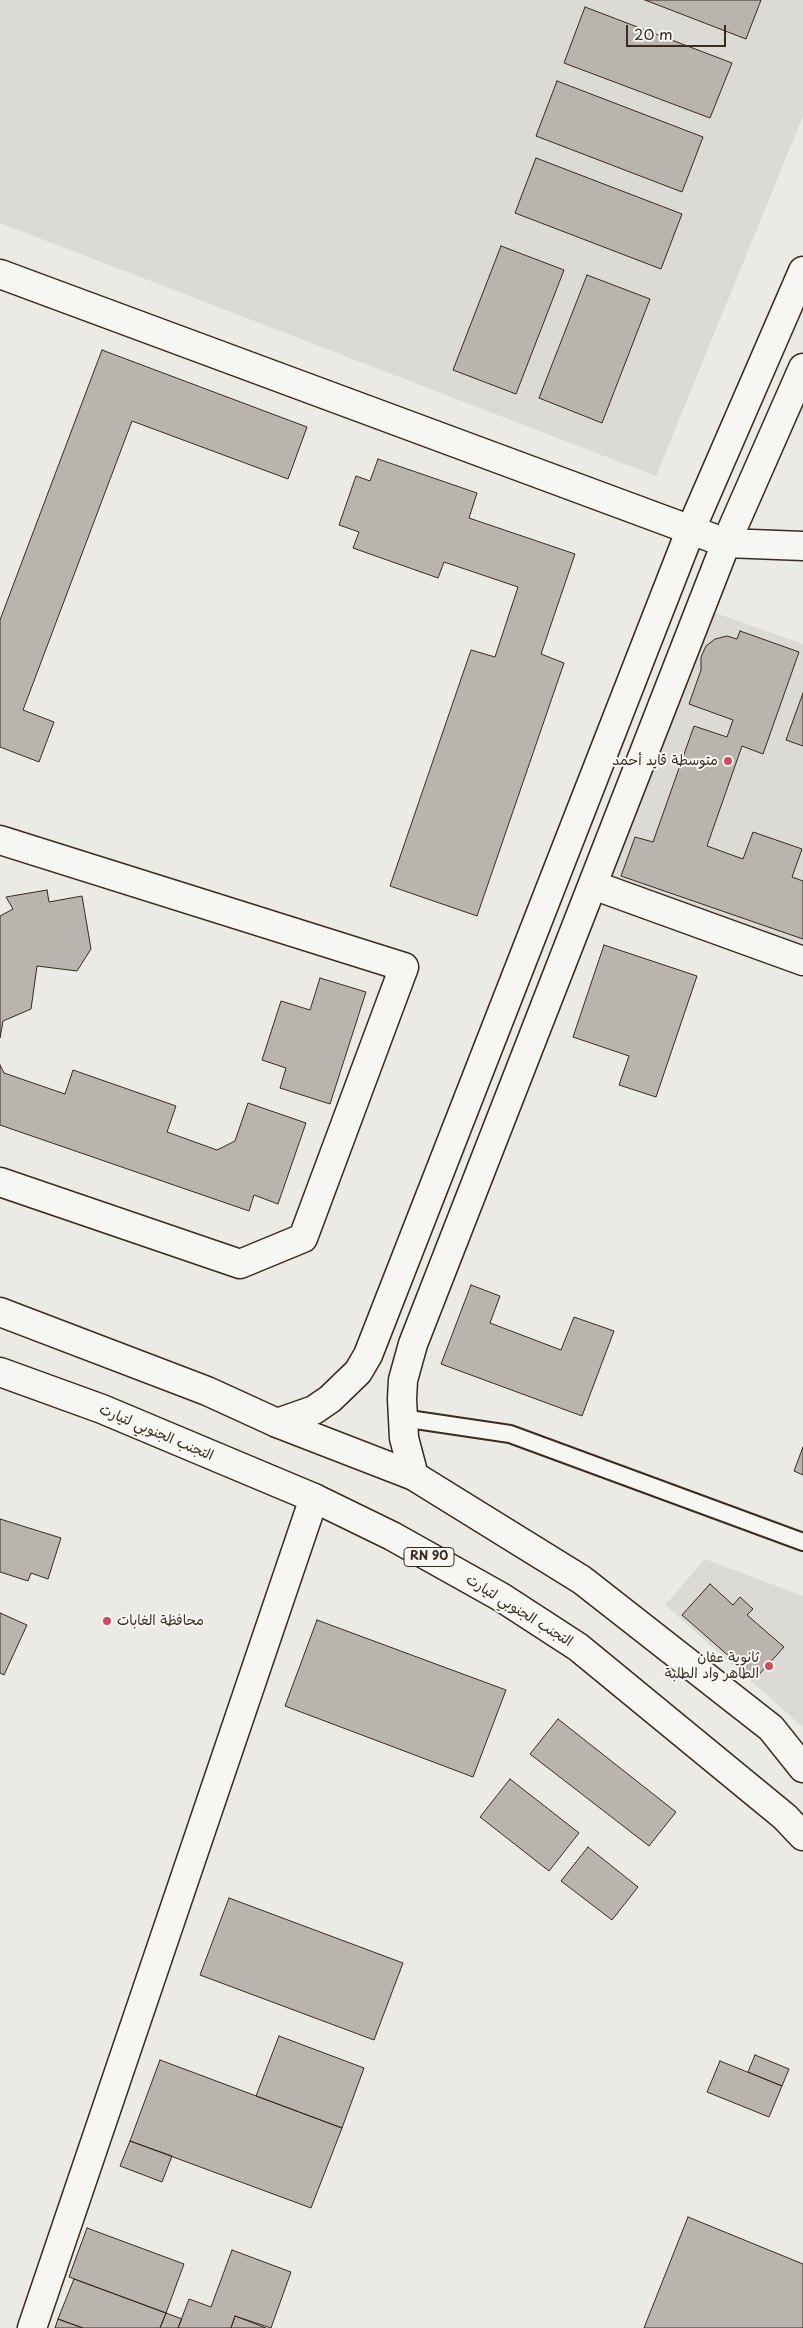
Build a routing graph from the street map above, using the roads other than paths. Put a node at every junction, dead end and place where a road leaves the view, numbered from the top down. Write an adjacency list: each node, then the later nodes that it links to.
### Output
1 (803, 271): 4 (main road)
2 (0, 274): 4 (main road)
3 (803, 368): 5 (main road)
4 (691, 529): 5 (main road); 14 (main road)
5 (726, 543): 6 (main road); 8 (main road)
6 (803, 546)
7 (0, 840): 10 (main road)
8 (592, 885): 9 (main road); 13 (main road)
9 (803, 961)
10 (0, 1182)
11 (0, 1312): 14 (main road)
12 (0, 1372): 16 (main road, التجنب الجنوبي لتيارت / RN 90)
13 (402, 1418): 15 (main road); 17 (lane)
14 (277, 1423): 15 (main road)
15 (414, 1476): 18 (main road)
16 (314, 1498): 19 (main road, التجنب الجنوبي لتيارت / RN 90); 20 (main road)
17 (803, 1542)
18 (803, 1768)
19 (803, 1836)
20 (32, 2328)

